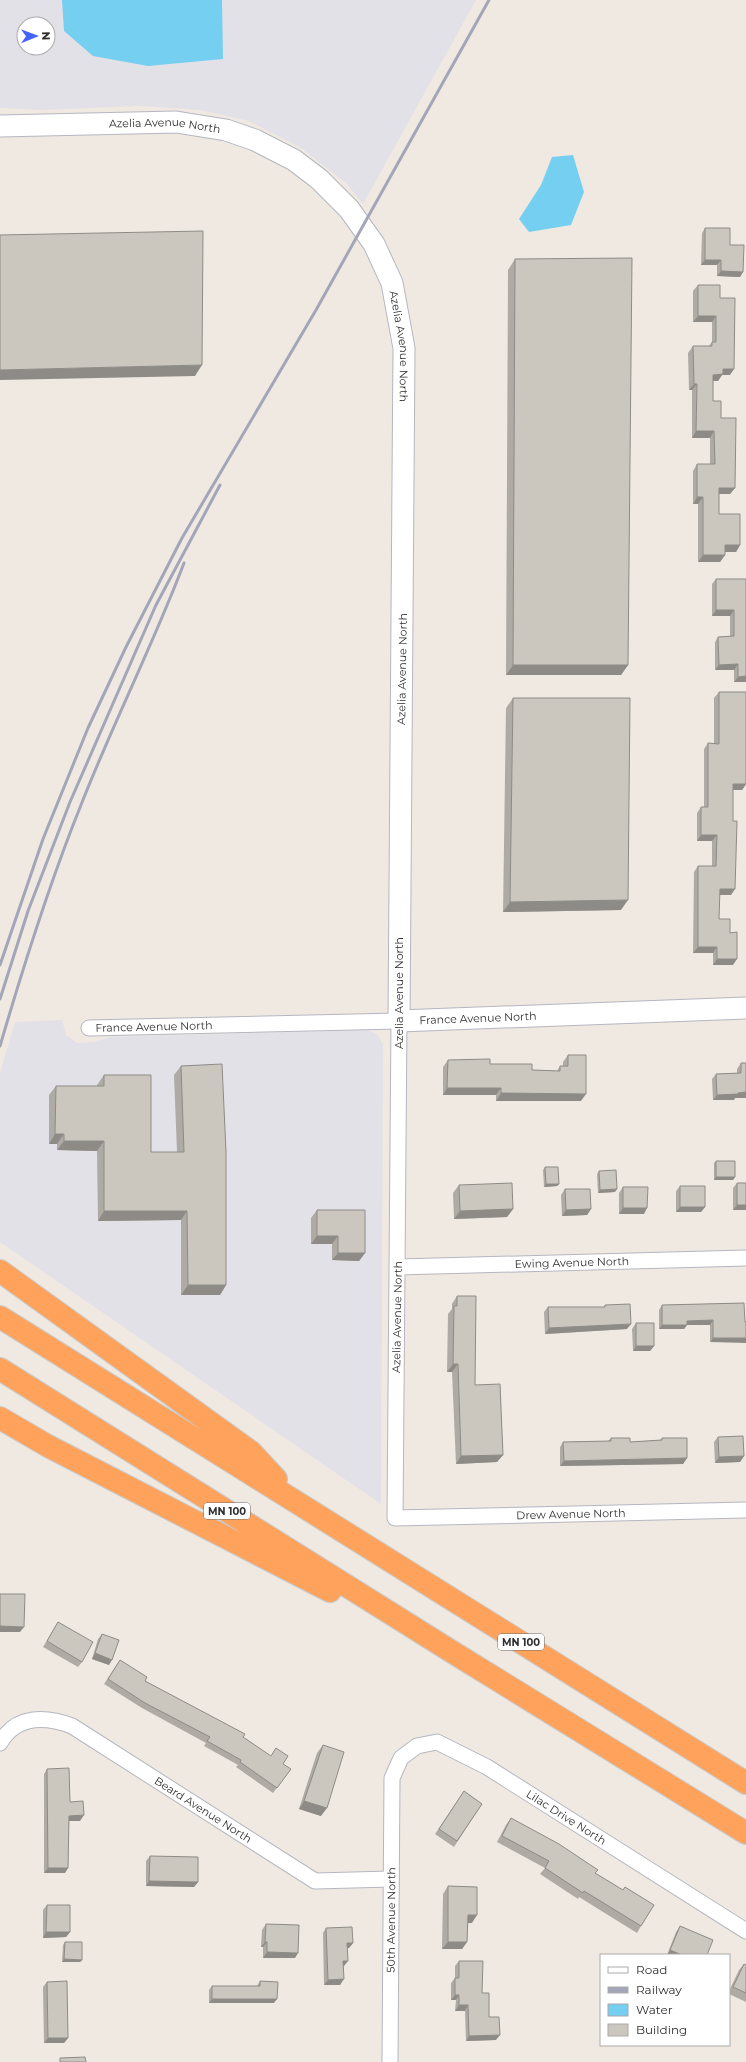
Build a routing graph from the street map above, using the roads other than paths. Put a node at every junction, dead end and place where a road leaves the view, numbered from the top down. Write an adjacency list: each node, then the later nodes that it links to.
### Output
1 (0, 126): 3 (street, Azelia Avenue North)
2 (746, 1008): 3 (street, France Avenue North)
3 (399, 1020): 4 (street, France Avenue North); 6 (street, Azelia Avenue North)
4 (89, 1028)
5 (746, 1258): 6 (street, Ewing Avenue North)
6 (398, 1267): 13 (street, Azelia Avenue North)
7 (0, 1272): 11 (highway)
8 (0, 1317): 11 (highway, MN 100)
9 (0, 1368): 14 (highway, MN 100)
10 (0, 1418): 14 (highway)
11 (295, 1501): 17 (highway, MN 100)
12 (746, 1510): 13 (street, Drew Avenue North)
13 (395, 1518)
14 (454, 1653): 18 (highway, MN 100)
15 (0, 1743): 19 (street, Beard Avenue North)
16 (392, 1778): 19 (street, 50th Avenue North); 20 (street, Lilac Drive North)
17 (746, 1783)
18 (746, 1834)
19 (391, 1880): 21 (street, 50th Avenue North)
20 (746, 1931)
21 (390, 2062)

